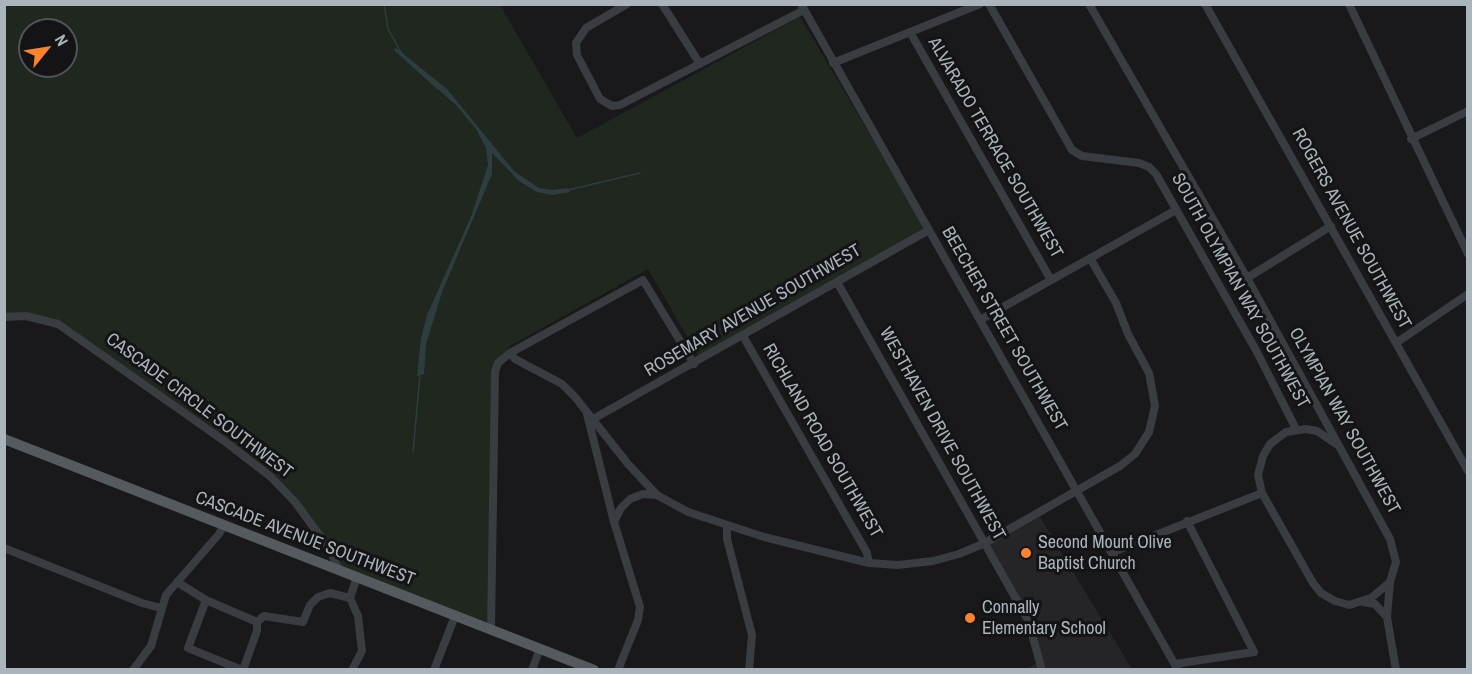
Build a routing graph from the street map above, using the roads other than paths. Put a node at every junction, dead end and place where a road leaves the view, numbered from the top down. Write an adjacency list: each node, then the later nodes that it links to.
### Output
1 (627, 4): 11 (street)
2 (662, 4): 11 (street)
3 (980, 4): 9 (street)
4 (989, 4): 14 (street, SOUTH OLYMPIAN WAY SOUTHWEST)
5 (1089, 4): 19 (street, OLYMPIAN WAY SOUTHWEST)
6 (1205, 4): 15 (street, ROGERS AVENUE SOUTHWEST)
7 (1349, 4): 13 (street)
8 (802, 7): 10 (street, BEECHER STREET SOUTHWEST); 11 (street)
9 (910, 32): 10 (street); 20 (street, ALVARADO TERRACE SOUTHWEST)
10 (833, 63): 16 (street, BEECHER STREET SOUTHWEST)
11 (700, 64)
12 (1467, 111): 13 (street)
13 (1411, 139): 17 (street)
14 (1176, 210): 18 (street); 31 (street, SOUTH OLYMPIAN WAY SOUTHWEST)
15 (1331, 226): 19 (street); 26 (street, ROGERS AVENUE SOUTHWEST)
16 (929, 230): 21 (street, ROSEMARY AVENUE SOUTHWEST); 24 (street, BEECHER STREET SOUTHWEST)
17 (1467, 255)
18 (1090, 258): 20 (street); 35 (street, ALVARADO TERRACE SOUTHWEST)
19 (1247, 278): 33 (street, OLYMPIAN WAY SOUTHWEST)
20 (1051, 280): 24 (street)
21 (837, 282): 25 (street, ROSEMARY AVENUE SOUTHWEST); 42 (street, WESTHAVEN DRIVE SOUTHWEST)
22 (1467, 294): 26 (street)
23 (4, 317): 46 (street, CASCADE CIRCLE SOUTHWEST)
24 (980, 320): 35 (street, BEECHER STREET SOUTHWEST)
25 (743, 336): 28 (street, ROSEMARY AVENUE SOUTHWEST); 45 (street, RICHLAND ROAD SOUTHWEST)
26 (1396, 342): 34 (street, ROGERS AVENUE SOUTHWEST)
27 (510, 353): 28 (street); 29 (street, ALVARADO TERRACE SOUTHWEST); 57 (street)
28 (694, 364): 30 (street, ROSEMARY AVENUE SOUTHWEST)
29 (586, 411): 30 (street, ALVARADO TERRACE SOUTHWEST); 39 (street)
30 (592, 419): 37 (street, ALVARADO TERRACE SOUTHWEST)
31 (1296, 429): 33 (street); 36 (street)
32 (4, 439): 40 (main road, CASCADE AVENUE SOUTHWEST)
33 (1339, 446): 49 (street, OLYMPIAN WAY SOUTHWEST)
34 (1467, 471)
35 (1077, 490): 42 (street, ALVARADO TERRACE SOUTHWEST); 44 (street, BEECHER STREET SOUTHWEST)
36 (1262, 493): 38 (street); 52 (street)
37 (657, 495): 39 (street); 41 (street, ALVARADO TERRACE SOUTHWEST)
38 (1187, 521): 44 (street); 59 (street)
39 (614, 522): 66 (street)
40 (224, 525): 46 (main road, CASCADE AVENUE SOUTHWEST); 48 (street)
41 (727, 526): 45 (street, ALVARADO TERRACE SOUTHWEST); 67 (street)
42 (985, 543): 45 (street, ALVARADO TERRACE SOUTHWEST); 68 (street, WESTHAVEN DRIVE SOUTHWEST)
43 (4, 548): 53 (street)
44 (1113, 552): 59 (street, BEECHER STREET SOUTHWEST)
45 (869, 563)
46 (339, 570): 47 (main road, CASCADE AVENUE SOUTHWEST)
47 (357, 577): 50 (street); 54 (main road, CASCADE AVENUE SOUTHWEST)
48 (177, 582): 51 (street); 53 (street)
49 (1390, 582): 52 (street); 55 (street, OLYMPIAN WAY SOUTHWEST)
50 (350, 598): 56 (street); 62 (street)
51 (206, 600): 56 (street); 61 (street)
52 (1363, 602): 55 (street)
53 (161, 608): 60 (street)
54 (455, 616): 57 (main road, CASCADE AVENUE SOUTHWEST); 63 (street)
55 (1387, 617): 69 (street, OLYMPIAN WAY SOUTHWEST)
56 (257, 622): 61 (street)
57 (491, 630): 58 (main road, CASCADE AVENUE SOUTHWEST)
58 (540, 648): 64 (street); 65 (main road, CASCADE AVENUE SOUTHWEST)
59 (1177, 667)
60 (133, 669)
61 (242, 669)
62 (352, 669)
63 (434, 669)
64 (532, 669)
65 (594, 669)
66 (618, 669)
67 (749, 669)
68 (1042, 669)
69 (1396, 669)

